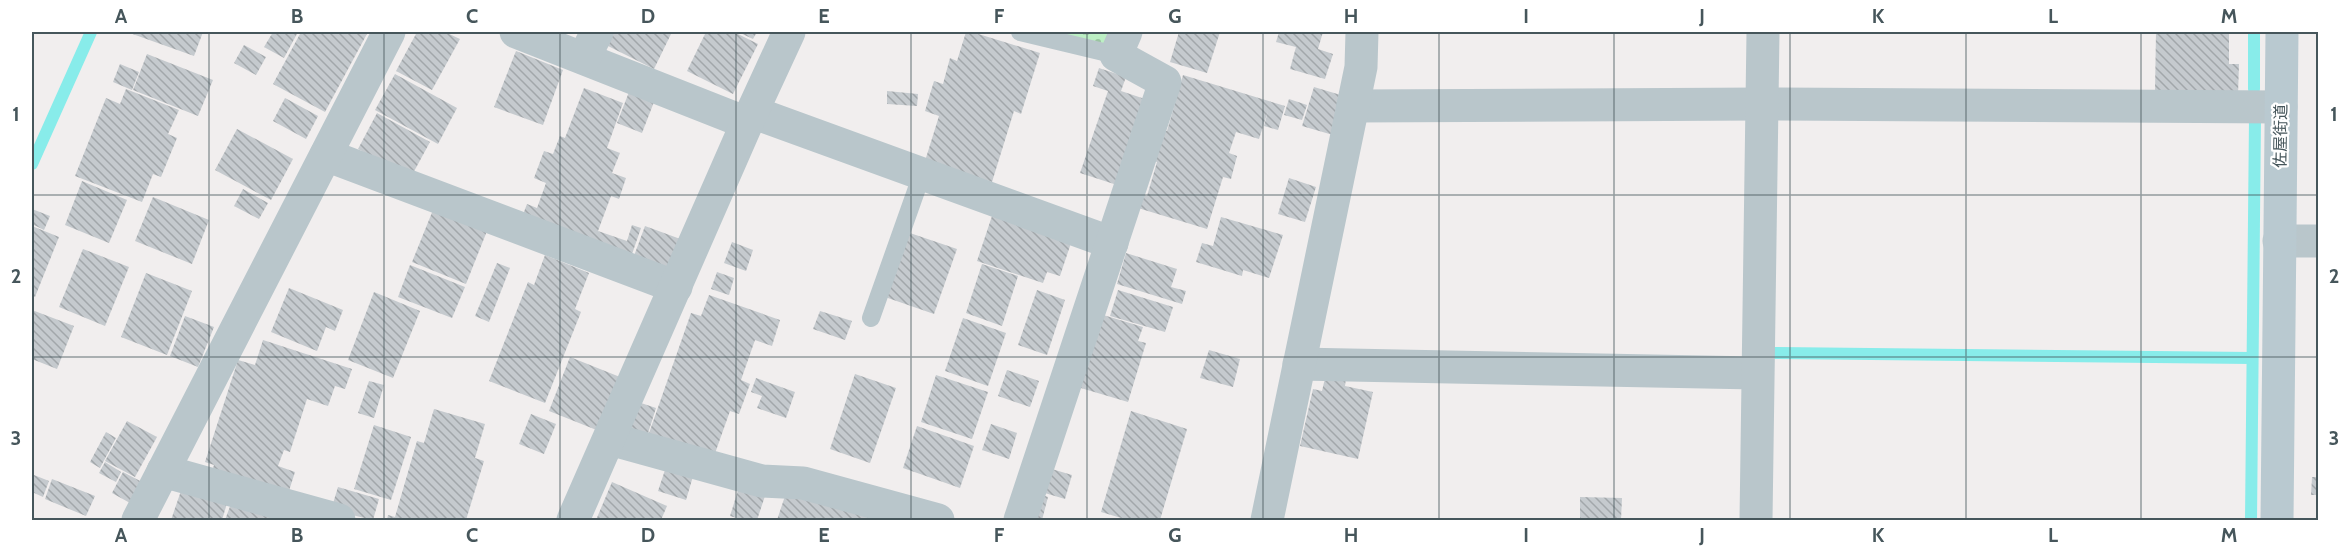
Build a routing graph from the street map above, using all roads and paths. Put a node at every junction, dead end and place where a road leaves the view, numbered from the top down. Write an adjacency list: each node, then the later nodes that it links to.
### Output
1 (389, 32): 14 (street)
2 (516, 32): 9 (street)
3 (789, 32): 13 (street)
4 (1020, 32): 8 (lane)
5 (1362, 32): 11 (street)
6 (1762, 32): 10 (street)
7 (2282, 32): 12 (street, 佐屋街道)
8 (1121, 43): 18 (street)
9 (591, 45): 13 (street)
10 (1762, 104): 11 (street); 12 (street); 22 (street)
11 (1353, 106): 21 (street)
12 (2281, 107): 16 (street, 佐屋街道)
13 (749, 118): 15 (street); 19 (street)
14 (326, 155): 19 (street); 24 (street)
15 (922, 174): 18 (street); 20 (lane)
16 (2279, 241): 17 (street); 32 (street, 佐屋街道)
17 (2319, 242)
18 (1112, 243): 29 (street)
19 (676, 286): 23 (street)
20 (871, 318)
21 (1299, 364): 22 (street); 30 (street)
22 (1756, 373): 31 (street)
23 (610, 439): 27 (street); 28 (street)
24 (163, 471): 25 (street); 26 (street)
25 (138, 520)
26 (339, 520)
27 (573, 520)
28 (938, 520)
29 (1020, 520)
30 (1267, 520)
31 (1756, 520)
32 (2277, 520)

